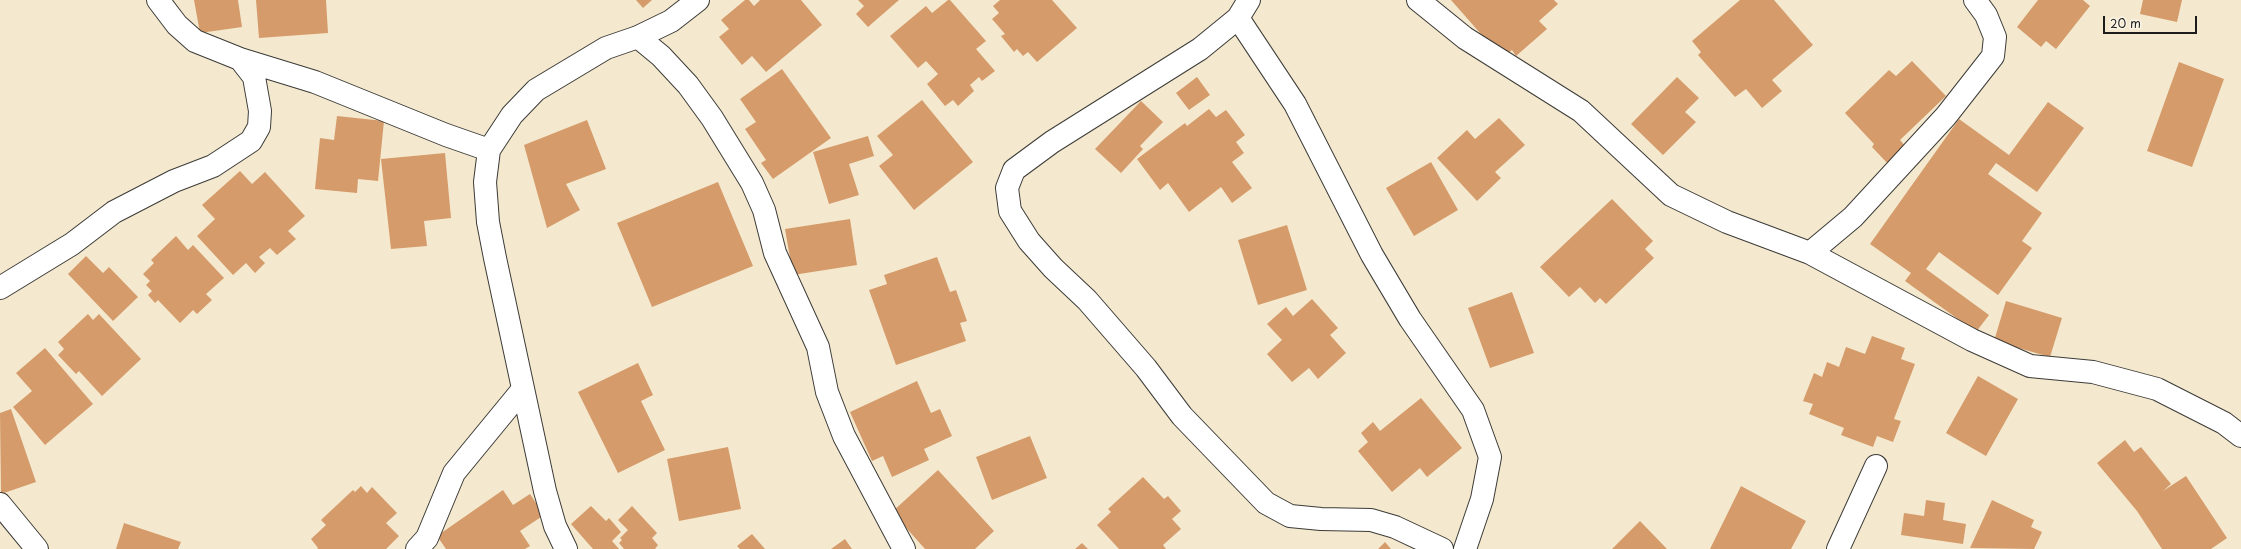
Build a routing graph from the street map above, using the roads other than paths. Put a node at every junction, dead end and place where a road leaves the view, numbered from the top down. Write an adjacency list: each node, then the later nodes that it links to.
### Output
1 (158, 0): 7 (street)
2 (698, 0): 6 (street)
3 (1418, 0): 9 (street)
4 (1975, 0): 9 (street)
5 (1243, 9): 19 (street); 20 (street)
6 (638, 37): 8 (street); 18 (street)
7 (240, 59): 8 (street); 10 (street)
8 (489, 150): 11 (street)
9 (1810, 253): 12 (street)
10 (0, 288)
11 (523, 389): 16 (street); 17 (street)
12 (2241, 436)
13 (1876, 466): 21 (street)
14 (0, 504): 15 (street)
15 (37, 549)
16 (417, 549)
17 (566, 549)
18 (904, 549)
19 (1442, 549)
20 (1465, 549)
21 (1838, 549)

